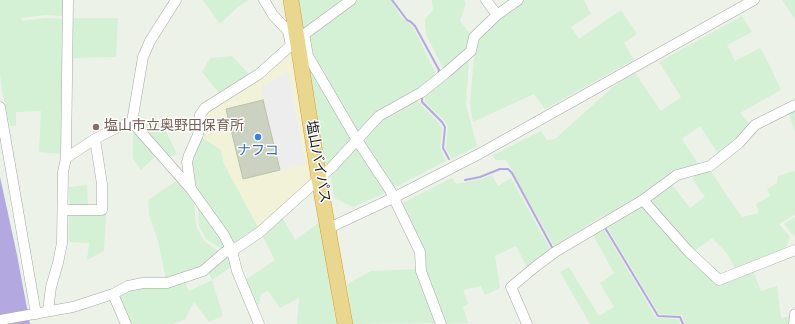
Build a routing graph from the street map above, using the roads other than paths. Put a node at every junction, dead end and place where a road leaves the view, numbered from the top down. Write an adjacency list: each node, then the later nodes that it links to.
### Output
1 (68, 0): 16 (street)
2 (176, 0): 13 (street)
3 (264, 0): 10 (street)
4 (291, 0): 10 (highway, 塩山バイパス)
5 (350, 0): 10 (street)
6 (486, 0): 9 (street)
7 (518, 0): 9 (street)
8 (754, 0): 19 (street)
9 (496, 15): 15 (street)
10 (298, 39): 15 (street); 17 (highway, 塩山バイパス); 18 (street)
11 (795, 105): 20 (street)
12 (0, 107): 27 (street)
13 (132, 122): 14 (street); 18 (street)
14 (95, 139): 16 (street); 21 (street)
15 (357, 140): 17 (street); 19 (street)
16 (66, 158): 21 (street)
17 (319, 178): 22 (highway, 塩山バイパス); 23 (street)
18 (191, 189): 23 (street)
19 (393, 198): 22 (street); 33 (street)
20 (643, 200): 24 (street); 34 (street)
21 (63, 210): 26 (street)
22 (329, 228): 32 (highway, 塩山バイパス)
23 (232, 250): 25 (street); 31 (street)
24 (795, 250)
25 (113, 294): 26 (street); 30 (street)
26 (48, 311): 27 (street)
27 (36, 314): 29 (street)
28 (795, 314): 35 (street)
29 (0, 320)
30 (126, 324)
31 (259, 324)
32 (345, 324)
33 (441, 324)
34 (526, 324)
35 (794, 324)

